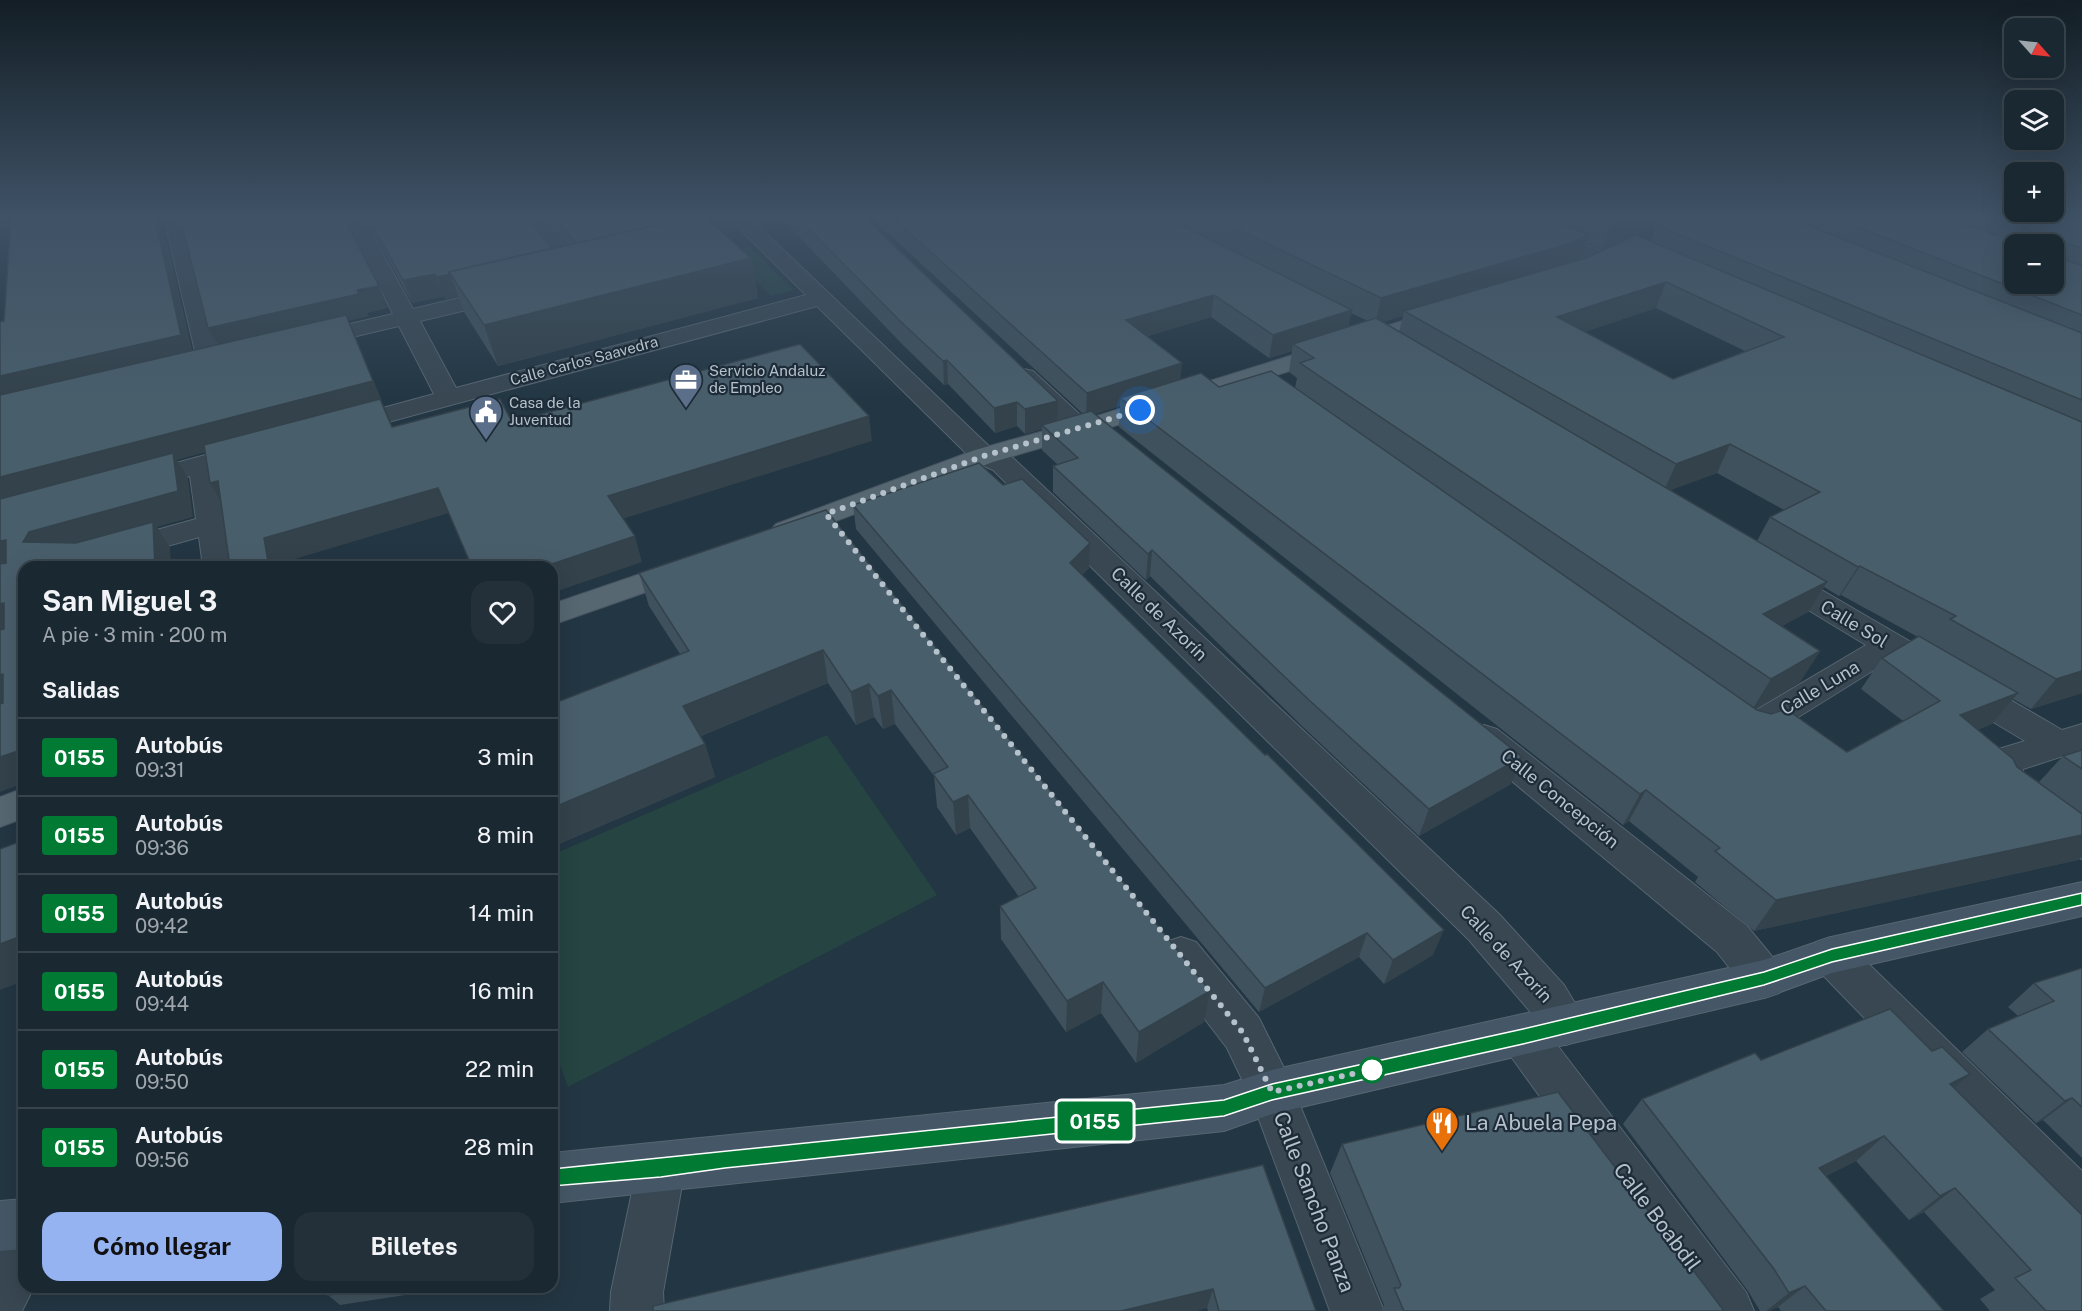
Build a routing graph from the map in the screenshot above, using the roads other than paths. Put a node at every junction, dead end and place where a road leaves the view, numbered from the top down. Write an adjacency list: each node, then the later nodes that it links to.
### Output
1 (188, 279): 15 (street)
2 (387, 279): 9 (street)
3 (563, 279): 5 (street)
4 (802, 279): 7 (street, Calle de Azorín)
5 (555, 281)
6 (521, 290): 9 (street)
7 (820, 298): 19 (street, Calle Carlos Saavedra); 24 (street, Calle de Azorín)
8 (1469, 308): 10 (main road)
9 (407, 317): 11 (street); 19 (street)
10 (1363, 330): 12 (street); 17 (main road)
11 (291, 345)
12 (1404, 354)
13 (233, 358): 15 (street)
14 (1011, 363): 20 (street)
15 (210, 364): 16 (street)
16 (187, 369)
17 (1251, 374): 18 (street); 20 (main road)
18 (1280, 395)
19 (449, 398): 21 (street, Calle Carlos Saavedra)
20 (1087, 426): 23 (street); 24 (main road)
21 (323, 432)
22 (277, 444): 25 (street)
23 (1123, 447)
24 (984, 456): 27 (main road); 47 (street, Calle de Azorín)
25 (201, 465): 26 (street); 28 (street)
26 (112, 489)
27 (826, 514): 29 (main road); 30 (street)
28 (211, 524): 31 (street); 32 (street)
29 (764, 538)
30 (851, 545)
31 (81, 561)
32 (217, 561)
33 (702, 562): 35 (main road)
34 (1758, 566): 36 (street, Calle Sol)
35 (558, 613)
36 (1890, 645): 37 (street, Calle Luna); 39 (street, Calle Sol)
37 (1722, 709)
38 (1464, 723): 46 (street, Calle Concepción)
39 (2070, 740): 42 (street, Calle Sol)
40 (18, 805): 41 (main road)
41 (0, 812)
42 (2082, 843)
43 (2082, 899): 45 (street)
44 (1162, 932): 48 (street, Calle Sancho Panza)
45 (1832, 956): 46 (street); 51 (street)
46 (1764, 979): 47 (street)
47 (1544, 1031): 48 (street); 58 (street, Calle Boabdil)
48 (1272, 1092): 49 (street); 57 (street, Calle Sancho Panza)
49 (661, 1168): 50 (street); 56 (street)
50 (558, 1177)
51 (2082, 1206)
52 (18, 1224): 53 (street)
53 (0, 1226)
54 (18, 1264): 55 (street)
55 (0, 1299)
56 (637, 1311)
57 (1357, 1311)
58 (1727, 1311)

